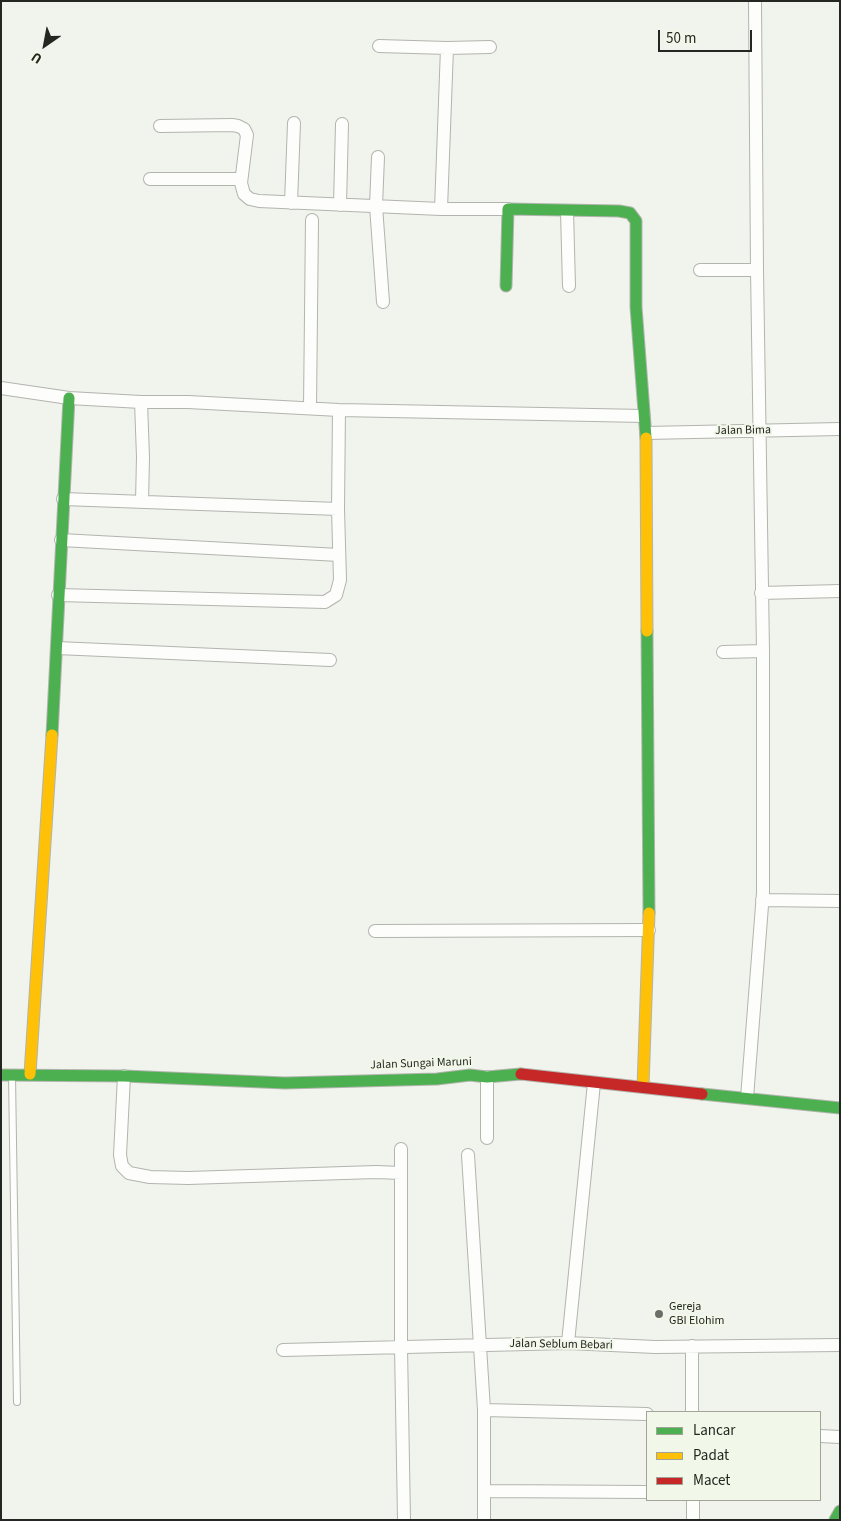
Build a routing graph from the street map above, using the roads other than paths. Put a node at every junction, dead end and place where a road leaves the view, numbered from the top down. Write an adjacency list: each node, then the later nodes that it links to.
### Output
1 (755, 1): 19 (street)
2 (379, 46): 4 (street)
3 (490, 47): 4 (street)
4 (447, 48): 14 (street)
5 (294, 123): 11 (street)
6 (342, 124): 12 (street)
7 (160, 126): 10 (street)
8 (378, 158): 13 (street)
9 (150, 179): 10 (street)
10 (241, 179): 11 (street)
11 (291, 203): 12 (street)
12 (340, 205): 13 (street)
13 (376, 206): 14 (street); 22 (street)
14 (441, 209): 15 (street)
15 (508, 210): 16 (street); 20 (street)
16 (567, 211): 21 (street); 28 (street)
17 (312, 220): 26 (street)
18 (700, 270): 19 (street)
19 (758, 270): 30 (street)
20 (506, 286)
21 (569, 286)
22 (383, 302)
23 (1, 388): 24 (street)
24 (69, 398): 25 (street); 32 (street)
25 (141, 402): 26 (street); 33 (street)
26 (310, 407): 27 (street)
27 (339, 410): 28 (street); 34 (street)
28 (644, 416): 31 (street)
29 (840, 429): 30 (street, Jalan Bima)
30 (761, 430): 31 (street, Jalan Bima); 38 (street)
31 (646, 433): 46 (street)
32 (63, 500): 33 (street); 35 (street)
33 (142, 502): 34 (street)
34 (338, 509): 36 (street)
35 (61, 540): 36 (street); 39 (street)
36 (339, 555): 39 (street)
37 (840, 591): 38 (street)
38 (761, 593): 41 (street)
39 (58, 595): 40 (street)
40 (57, 648): 43 (street); 48 (street)
41 (762, 651): 42 (street); 44 (street)
42 (724, 652)
43 (330, 660)
44 (762, 900): 45 (street); 54 (street)
45 (840, 901)
46 (649, 930): 47 (street); 53 (street)
47 (375, 932)
48 (30, 1074): 49 (street, Jalan Sungai Maruni); 50 (street, Jalan Sungai Maruni)
49 (7, 1075): 66 (lane)
50 (124, 1076): 51 (street, Jalan Sungai Maruni); 59 (street)
51 (487, 1076): 52 (street, Jalan Sungai Maruni); 56 (street)
52 (594, 1083): 53 (street, Jalan Sungai Maruni); 60 (street)
53 (644, 1087): 54 (street, Jalan Sungai Maruni)
54 (747, 1098): 55 (street, Jalan Sungai Maruni)
55 (840, 1108)
56 (487, 1138)
57 (401, 1150): 59 (street)
58 (468, 1156): 61 (street)
59 (401, 1173): 64 (street)
60 (568, 1343): 61 (street, Jalan Seblum Bebari); 63 (street, Jalan Seblum Bebari)
61 (479, 1344): 64 (street, Jalan Seblum Bebari); 67 (street)
62 (840, 1344): 63 (street, Jalan Seblum Bebari)
63 (692, 1346): 68 (street)
64 (401, 1347): 65 (street, Jalan Seblum Bebari); 76 (street)
65 (283, 1350)
66 (17, 1402)
67 (484, 1410): 69 (street); 72 (street)
68 (692, 1411)
69 (646, 1414)
70 (821, 1436): 71 (street)
71 (840, 1436)
72 (485, 1491): 73 (street); 77 (street)
73 (646, 1492)
74 (693, 1501): 78 (street)
75 (840, 1511): 79 (street)
76 (404, 1520)
77 (484, 1520)
78 (693, 1520)
79 (835, 1520)

